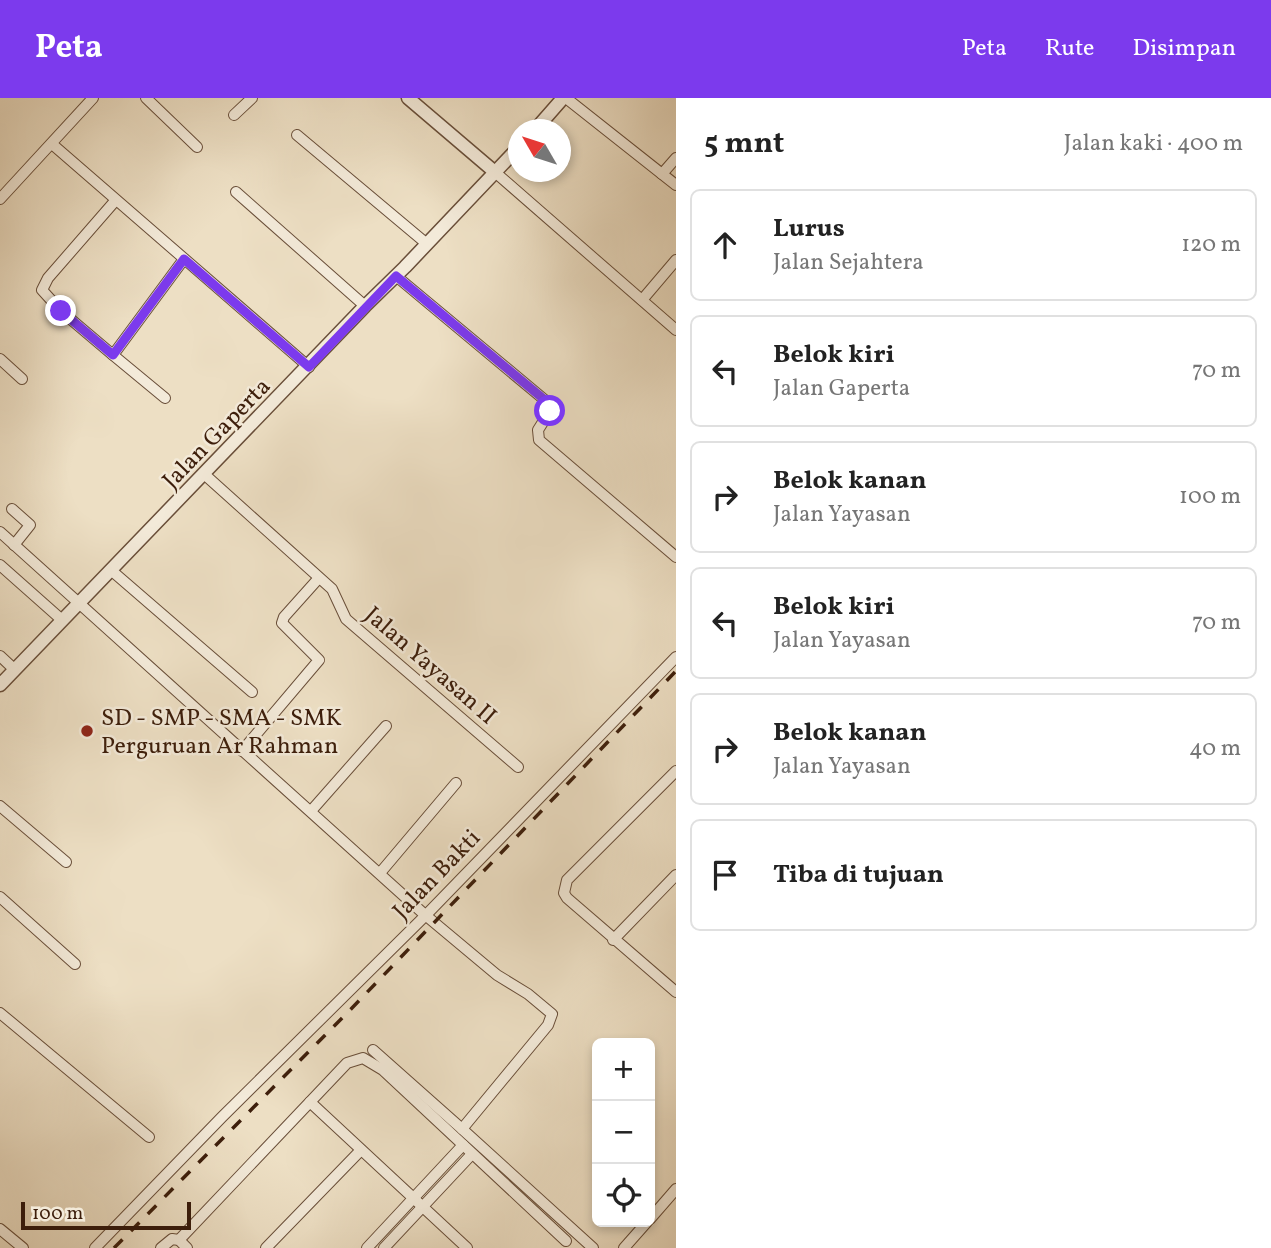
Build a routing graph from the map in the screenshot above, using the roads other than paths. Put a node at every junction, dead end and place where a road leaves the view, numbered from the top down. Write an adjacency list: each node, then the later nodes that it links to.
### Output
1 (93, 98): 9 (street)
2 (146, 98): 10 (street)
3 (252, 98): 6 (street)
4 (408, 98): 13 (street)
5 (564, 98): 7 (street); 14 (street)
6 (234, 115)
7 (545, 119)
8 (297, 135): 19 (street)
9 (52, 144): 17 (street); 18 (street)
10 (197, 147)
11 (676, 158): 14 (street)
12 (508, 159): 13 (street, Jalan Gaperta)
13 (496, 173): 19 (street, Jalan Gaperta); 23 (street)
14 (662, 174): 15 (street)
15 (676, 186)
16 (236, 192): 24 (street)
17 (1, 196)
18 (115, 201): 20 (street); 26 (street)
19 (427, 244): 22 (street, Jalan Gaperta)
20 (184, 259): 26 (street); 28 (street)
21 (676, 260): 23 (street)
22 (396, 276): 24 (street, Jalan Gaperta); 35 (street)
23 (642, 300): 25 (street)
24 (365, 306): 28 (street, Jalan Gaperta)
25 (676, 330)
26 (113, 355): 30 (street)
27 (0, 359): 29 (street)
28 (309, 367): 31 (street, Jalan Gaperta)
29 (22, 379)
30 (165, 398)
31 (204, 474): 37 (street, Jalan Gaperta); 38 (street, Jalan Yayasan II)
32 (12, 509): 34 (street)
33 (0, 532): 34 (street)
34 (14, 545): 39 (street)
35 (676, 557)
36 (0, 565): 40 (street)
37 (112, 571): 39 (street, Jalan Gaperta); 45 (street)
38 (318, 579): 47 (street); 48 (street, Jalan Yayasan II)
39 (79, 603): 40 (street, Jalan Gaperta); 47 (street)
40 (61, 620): 43 (street, Jalan Gaperta)
41 (0, 656): 43 (street)
42 (676, 657): 57 (street, Jalan Bakti)
43 (15, 670): 44 (street, Jalan Gaperta)
44 (0, 685)
45 (252, 692)
46 (386, 726): 52 (street)
47 (242, 751): 52 (street)
48 (518, 767)
49 (676, 771): 58 (street)
50 (456, 783): 54 (street)
51 (0, 806): 53 (street)
52 (311, 811): 54 (street)
53 (66, 862)
54 (380, 873): 57 (street)
55 (676, 876): 58 (street)
56 (0, 897): 59 (street)
57 (425, 914): 64 (street); 78 (street, Jalan Bakti)
58 (613, 940): 60 (street)
59 (75, 964)
60 (674, 987)
61 (0, 1013): 65 (street)
62 (373, 1050): 64 (street)
63 (310, 1102): 66 (street); 67 (street); 76 (street)
64 (462, 1129): 84 (street)
65 (149, 1137)
66 (463, 1145): 68 (street); 70 (street)
67 (361, 1150): 70 (street); 80 (street)
68 (472, 1154): 71 (street); 75 (street)
69 (676, 1189): 72 (street)
70 (414, 1199): 71 (street); 81 (street)
71 (424, 1207): 82 (street); 83 (street)
72 (655, 1212)
73 (642, 1227): 85 (street)
74 (0, 1228): 77 (street)
75 (566, 1241)
76 (183, 1244): 79 (street)
77 (23, 1248)
78 (95, 1248)
79 (162, 1248)
80 (266, 1248)
81 (367, 1248)
82 (384, 1248)
83 (467, 1248)
84 (593, 1248)
85 (624, 1248)

